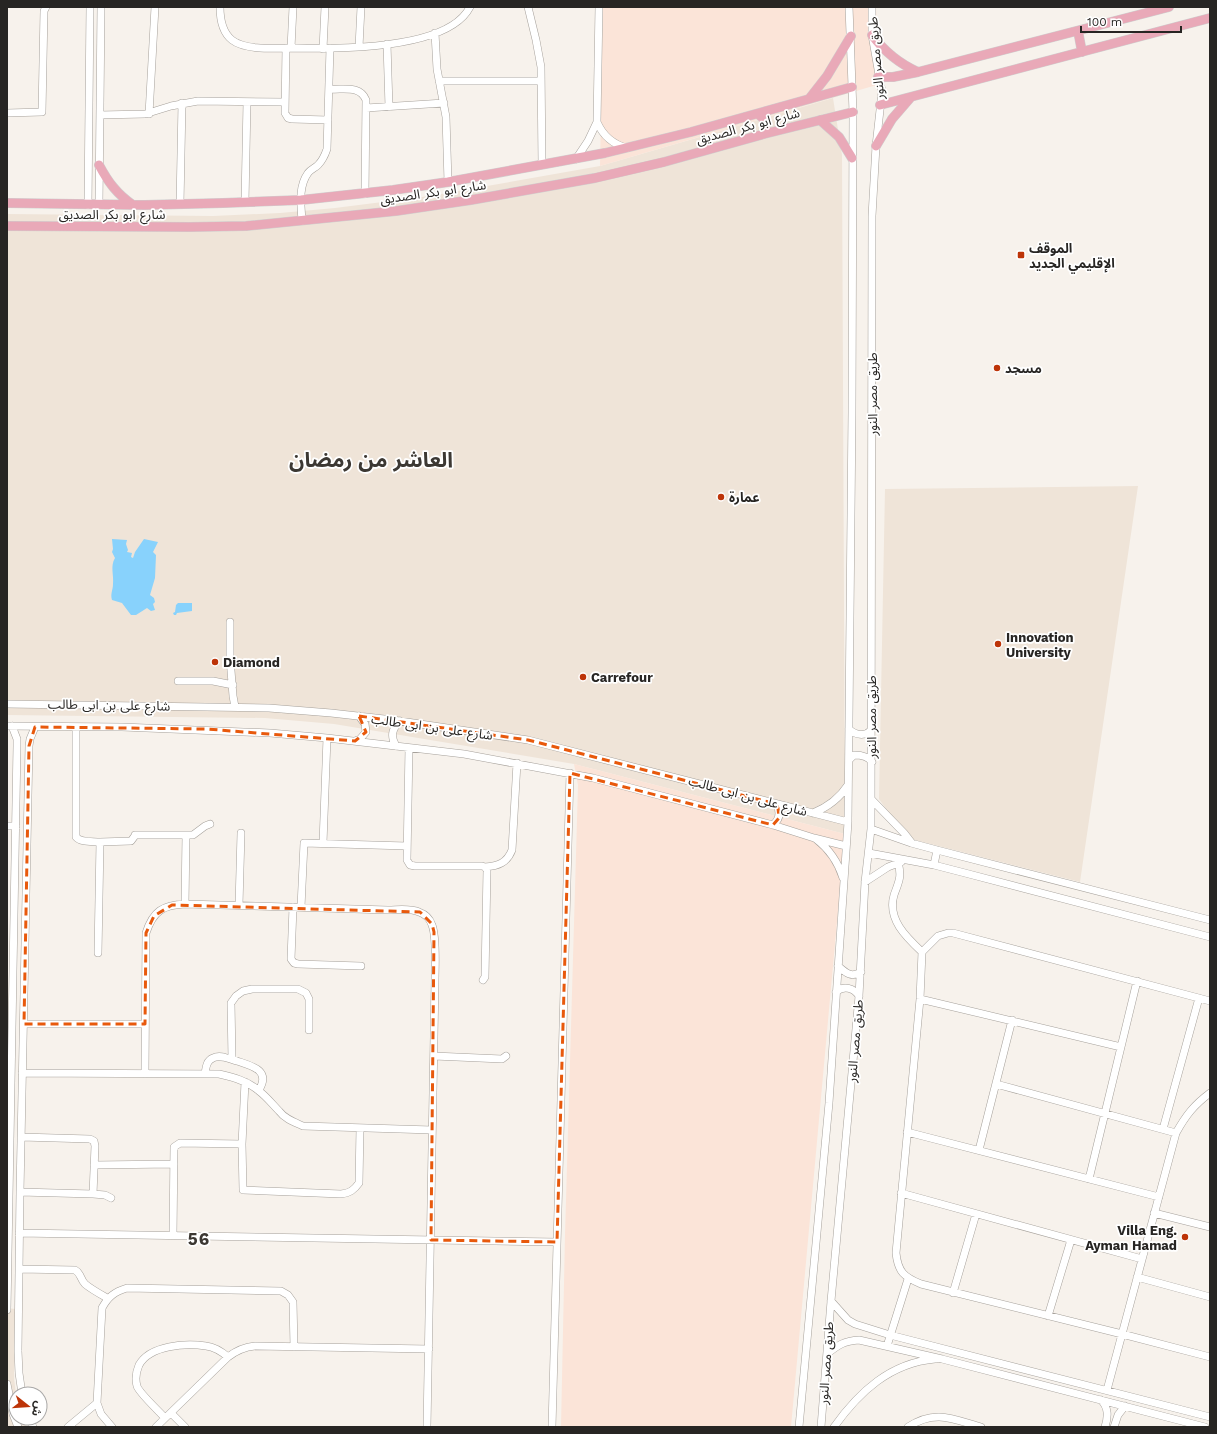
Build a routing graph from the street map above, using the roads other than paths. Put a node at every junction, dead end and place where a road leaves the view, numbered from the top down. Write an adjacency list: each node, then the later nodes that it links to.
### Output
1 (46, 7): 40 (street)
2 (90, 7): 56 (street)
3 (101, 7): 44 (street)
4 (155, 7): 42 (street)
5 (220, 7): 22 (street)
6 (292, 7): 22 (street)
7 (325, 7): 23 (street)
8 (361, 7): 21 (street)
9 (470, 7): 17 (street)
10 (528, 7): 27 (street)
11 (599, 7): 47 (street)
12 (850, 7): 19 (street, طريق مصر النور)
13 (872, 7): 18 (street, طريق مصر النور)
14 (1169, 7): 16 (main road)
15 (1210, 18): 24 (main road)
16 (1078, 31): 24 (main road); 25 (main road)
17 (435, 33): 20 (street); 28 (street)
18 (872, 35): 25 (main road); 26 (street, طريق مصر النور)
19 (851, 36): 29 (street, طريق مصر النور); 32 (main road)
20 (387, 44): 21 (street); 38 (street)
21 (359, 47): 23 (street)
22 (289, 48): 23 (street); 34 (street)
23 (327, 48): 30 (street)
24 (1082, 52): 31 (main road)
25 (918, 72): 26 (main road)
26 (878, 77): 37 (street, طريق مصر النور)
27 (541, 80): 28 (street); 54 (street)
28 (439, 81): 36 (street)
29 (852, 87): 32 (main road, شارع ابو بكر الصديق); 41 (street, طريق مصر النور)
30 (330, 89): 39 (street); 45 (street)
31 (912, 96): 37 (main road); 49 (main road)
32 (809, 99): 43 (main road, شارع ابو بكر الصديق)
33 (247, 102): 34 (street); 35 (street); 60 (street)
34 (285, 102): 45 (street)
35 (182, 103): 42 (street); 63 (street)
36 (444, 103): 38 (street); 55 (street)
37 (880, 105): 49 (street, طريق مصر النور)
38 (389, 106): 39 (street)
39 (366, 108): 58 (street)
40 (7, 112)
41 (853, 112): 46 (main road, شارع ابو بكر الصديق); 51 (street, طريق مصر النور)
42 (149, 114): 44 (street)
43 (758, 114): 48 (main road); 50 (main road, شارع ابو بكر الصديق)
44 (100, 115): 53 (street)
45 (328, 120): 59 (street)
46 (820, 120): 48 (main road, شارع ابو بكر الصديق); 51 (main road)
47 (597, 122): 50 (street); 52 (street)
48 (764, 134): 66 (main road, شارع ابو بكر الصديق)
49 (876, 146): 79 (street, طريق مصر النور)
50 (627, 148): 52 (main road, شارع ابو بكر الصديق)
51 (852, 158): 78 (street, طريق مصر النور)
52 (576, 159): 54 (main road, شارع ابو بكر الصديق)
53 (99, 165): 57 (street); 62 (main road)
54 (542, 165): 55 (main road, شارع ابو بكر الصديق)
55 (448, 182): 58 (main road, شارع ابو بكر الصديق)
56 (88, 188): 57 (street); 64 (street)
57 (99, 188): 65 (street)
58 (365, 194): 59 (main road, شارع ابو بكر الصديق)
59 (301, 200): 60 (main road, شارع ابو بكر الصديق); 66 (street)
60 (245, 202): 63 (main road, شارع ابو بكر الصديق)
61 (7, 203): 64 (main road, شارع ابو بكر الصديق)
62 (134, 204): 63 (main road, شارع ابو بكر الصديق); 65 (main road, شارع ابو بكر الصديق)
63 (180, 204)
64 (88, 205): 65 (main road, شارع ابو بكر الصديق)
65 (99, 205)
66 (302, 221): 67 (main road, شارع ابو بكر الصديق)
67 (7, 226)
68 (230, 622): 70 (street)
69 (178, 681): 70 (street)
70 (232, 685): 72 (street)
71 (7, 704): 72 (street, شارع على بن ابى طالب)
72 (235, 707): 73 (street, شارع على بن ابى طالب)
73 (359, 716): 74 (street, شارع على بن ابى طالب); 81 (street)
74 (400, 721): 82 (street); 90 (street, شارع على بن ابى طالب)
75 (9, 726): 76 (street, شارع على بن ابى طالب); 96 (street)
76 (35, 726): 77 (street, شارع على بن ابى طالب); 132 (street)
77 (76, 727): 80 (street, شارع على بن ابى طالب); 101 (street)
78 (849, 729): 79 (street); 84 (street, طريق مصر النور)
79 (871, 730): 85 (street, طريق مصر النور)
80 (327, 738): 81 (street, شارع على بن ابى طالب); 102 (street)
81 (355, 741): 82 (street, شارع على بن ابى طالب)
82 (396, 746): 83 (street, شارع على بن ابى طالب)
83 (409, 748): 86 (street, شارع على بن ابى طالب); 104 (street)
84 (849, 760): 85 (street); 88 (street, طريق مصر النور)
85 (872, 762): 89 (street, طريق مصر النور)
86 (517, 763): 87 (street, شارع على بن ابى طالب); 111 (street)
87 (570, 773): 94 (street, شارع على بن ابى طالب); 175 (street)
88 (848, 784): 91 (street); 92 (street, طريق مصر النور)
89 (872, 800): 97 (street, طريق مصر النور); 103 (street)
90 (776, 804): 91 (street, شارع على بن ابى طالب); 94 (street)
91 (813, 813): 92 (street, شارع على بن ابى طالب)
92 (848, 822): 105 (street, طريق مصر النور)
93 (210, 824): 99 (street)
94 (773, 825): 100 (street, شارع على بن ابى طالب)
95 (7, 826): 96 (street)
96 (16, 826): 123 (street)
97 (872, 829): 103 (street); 107 (street, طريق مصر النور)
98 (241, 833): 115 (street)
99 (186, 835): 101 (street); 114 (street)
100 (814, 838): 105 (street, شارع على بن ابى طالب); 112 (street)
101 (100, 842): 120 (street)
102 (323, 843): 104 (street); 116 (street)
103 (911, 843): 106 (street)
104 (407, 846): 111 (street)
105 (846, 846): 112 (street, طريق مصر النور)
106 (937, 850): 110 (street); 117 (street)
107 (869, 853): 108 (street); 113 (street, طريق مصر النور)
108 (908, 861): 109 (street); 110 (street)
109 (898, 862): 113 (street); 119 (street)
110 (934, 866): 118 (street)
111 (485, 867): 125 (street)
112 (844, 882): 122 (street, طريق مصر النور)
113 (865, 882): 124 (street, طريق مصر النور)
114 (185, 904): 115 (street); 135 (street)
115 (239, 905): 116 (street)
116 (297, 907): 121 (street); 139 (street)
117 (1210, 920)
118 (1210, 937)
119 (922, 952): 126 (street); 130 (street)
120 (98, 953)
121 (361, 966)
122 (838, 966): 124 (street); 127 (street, طريق مصر النور)
123 (10, 972): 134 (street)
124 (861, 972): 128 (street, طريق مصر النور)
125 (483, 980)
126 (1137, 982): 129 (street); 138 (street)
127 (836, 992): 128 (street); 217 (street, طريق مصر النور)
128 (859, 996): 183 (street, طريق مصر النور)
129 (1199, 998): 131 (street); 153 (street)
130 (920, 999): 133 (street); 155 (street)
131 (1210, 1001)
132 (24, 1013): 134 (street); 136 (street)
133 (1012, 1020): 138 (street); 146 (street)
134 (11, 1021): 136 (street); 149 (street)
135 (145, 1024): 136 (street); 143 (street)
136 (24, 1025): 142 (street)
137 (309, 1030): 141 (street)
138 (1121, 1047): 151 (street)
139 (434, 1056): 140 (street); 154 (street)
140 (506, 1056)
141 (232, 1059): 144 (street); 147 (street)
142 (22, 1073): 143 (street); 150 (street)
143 (145, 1074): 144 (street)
144 (205, 1074): 145 (street)
145 (245, 1082): 147 (street); 158 (street)
146 (996, 1084): 151 (street); 159 (street)
147 (259, 1090): 152 (street)
148 (1210, 1093): 156 (street)
149 (9, 1104): 150 (street); 184 (street)
150 (22, 1104): 157 (street)
151 (1105, 1114): 153 (street); 162 (street)
152 (360, 1128): 154 (street); 158 (street)
153 (1163, 1129): 156 (street)
154 (432, 1130): 173 (street)
155 (907, 1132): 159 (street); 164 (street)
156 (1176, 1132): 166 (street)
157 (21, 1137): 161 (street); 163 (street)
158 (242, 1144): 160 (street)
159 (980, 1150): 162 (street)
160 (174, 1164): 161 (street); 172 (street)
161 (94, 1165): 165 (street)
162 (1089, 1179): 166 (street)
163 (20, 1192): 165 (street); 171 (street)
164 (901, 1193): 169 (street); 179 (street)
165 (93, 1194): 167 (street)
166 (1158, 1197): 168 (street)
167 (111, 1198)
168 (1154, 1213): 170 (street); 176 (street)
169 (976, 1214): 174 (street); 180 (street)
170 (1210, 1228)
171 (19, 1233): 172 (street); 177 (street)
172 (173, 1236): 173 (street)
173 (431, 1240): 175 (street); 194 (street)
174 (1071, 1240): 176 (street); 189 (street)
175 (557, 1242): 216 (street)
176 (1142, 1259): 178 (street)
177 (19, 1269): 181 (street); 185 (street)
178 (1137, 1277): 182 (street); 190 (street)
179 (908, 1279): 180 (street); 191 (street)
180 (953, 1293): 189 (street)
181 (107, 1298): 193 (street); 205 (street)
182 (1210, 1298)
183 (831, 1301): 191 (street); 195 (street, طريق مصر النور)
184 (7, 1302): 185 (street); 186 (street)
185 (18, 1302): 188 (street)
186 (7, 1310)
187 (7, 1313): 188 (street)
188 (18, 1314): 202 (street)
189 (1048, 1316): 190 (street)
190 (1122, 1334): 197 (street); 203 (street)
191 (890, 1335): 192 (street); 199 (street)
192 (887, 1346): 195 (street); 198 (street)
193 (294, 1347): 194 (street); 196 (street)
194 (429, 1349): 215 (street)
195 (827, 1354): 218 (street, طريق مصر النور)
196 (228, 1357): 207 (street); 209 (street)
197 (1210, 1357)
198 (942, 1359): 200 (street); 219 (street)
199 (1001, 1364): 200 (street); 203 (street)
200 (999, 1373): 204 (street)
201 (7, 1384): 210 (street)
202 (21, 1386)
203 (1107, 1390): 208 (street)
204 (1101, 1400): 206 (street); 222 (street)
205 (96, 1403): 211 (street); 212 (street)
206 (1125, 1406): 223 (street); 224 (street)
207 (171, 1413): 209 (street); 214 (street)
208 (1210, 1417)
209 (165, 1418): 213 (street)
210 (18, 1427)
211 (68, 1427)
212 (112, 1427)
213 (156, 1427)
214 (185, 1427)
215 (427, 1427)
216 (552, 1427)
217 (799, 1427)
218 (821, 1427)
219 (834, 1427)
220 (908, 1427): 221 (street)
221 (981, 1427)
222 (1105, 1427)
223 (1114, 1427)
224 (1205, 1427)

